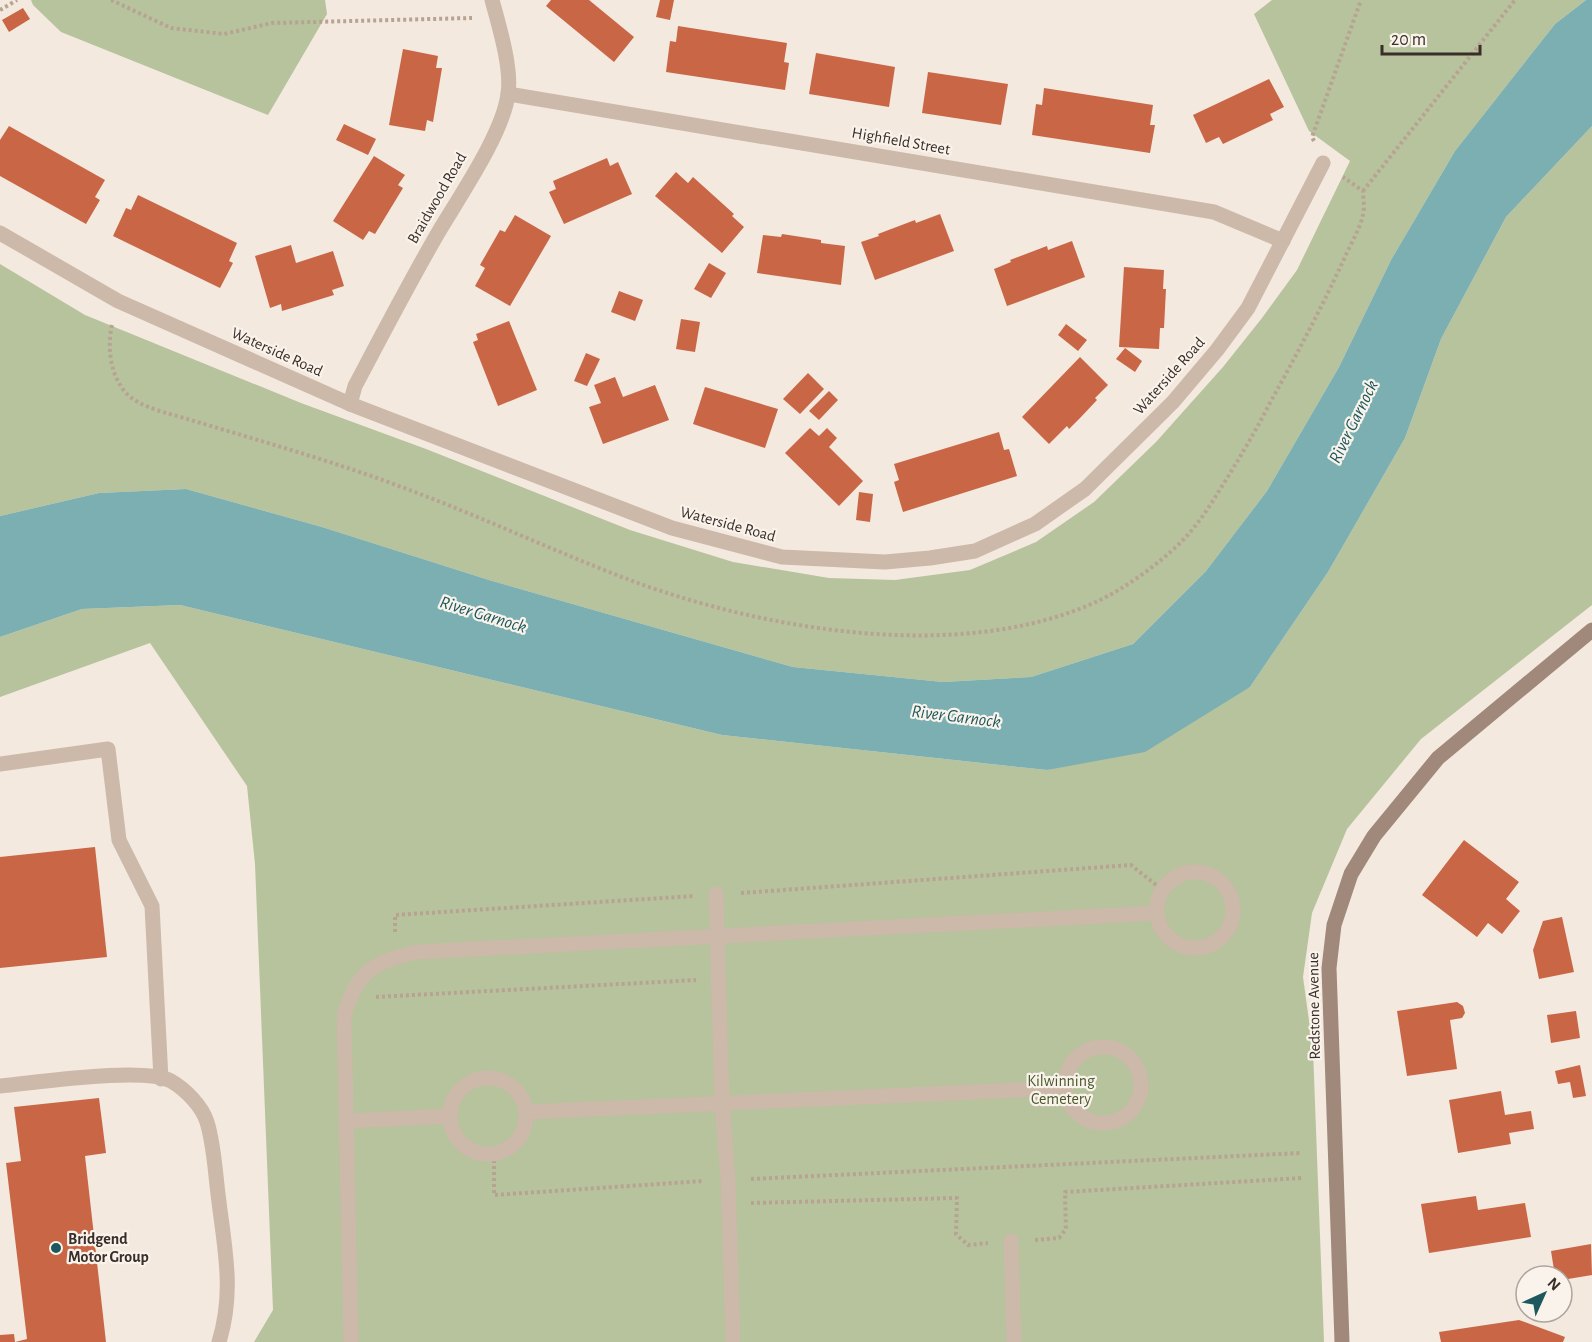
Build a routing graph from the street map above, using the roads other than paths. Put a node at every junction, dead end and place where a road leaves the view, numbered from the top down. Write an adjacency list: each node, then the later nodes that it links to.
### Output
1 (492, 0): 2 (street, Braidwood Road)
2 (508, 94): 5 (street, Highfield Street); 6 (street, Braidwood Road)
3 (1323, 163): 5 (street, Waterside Road)
4 (0, 233): 6 (street, Waterside Road)
5 (1283, 242): 6 (street, Waterside Road)
6 (350, 404)
7 (1592, 630): 24 (street, Redstone Avenue)
8 (0, 764): 12 (street)
9 (716, 894): 11 (street)
10 (1156, 913): 10 (street); 11 (street)
11 (718, 935): 15 (street); 18 (street)
12 (161, 1079): 13 (street); 20 (street)
13 (0, 1086)
14 (1065, 1088): 14 (street); 15 (street)
15 (722, 1104): 16 (street); 22 (street)
16 (526, 1112): 17 (street); 17 (street)
17 (450, 1116): 18 (street)
18 (347, 1120): 21 (street)
19 (1011, 1242): 23 (street)
20 (219, 1342)
21 (351, 1342)
22 (733, 1342)
23 (1014, 1342)
24 (1342, 1342)

